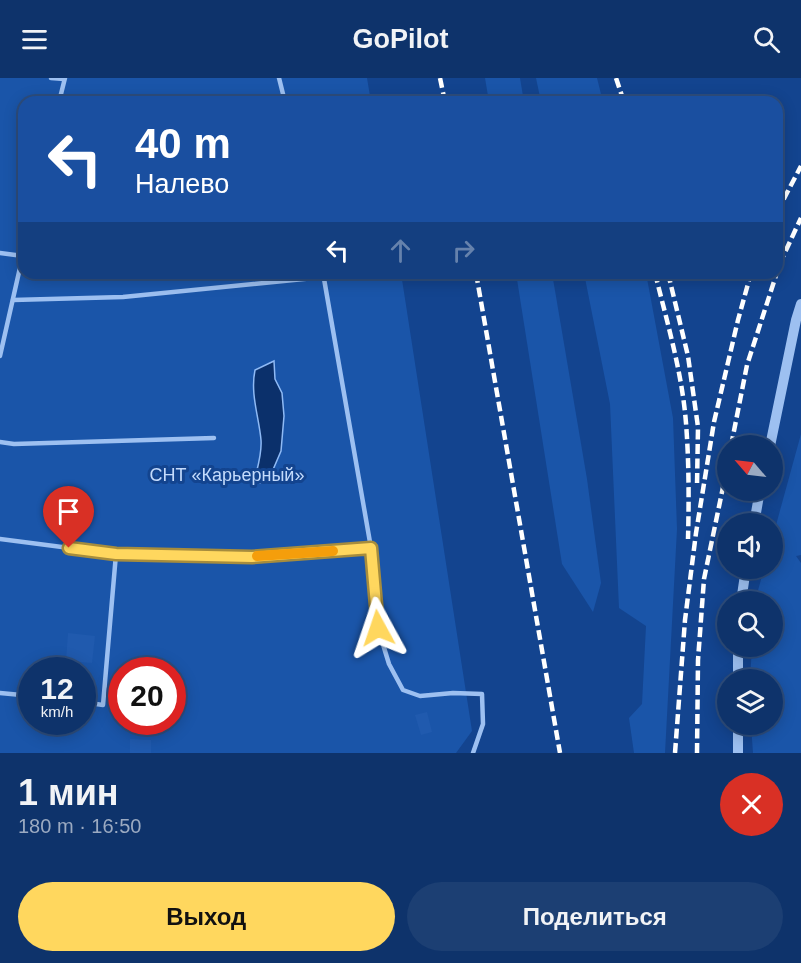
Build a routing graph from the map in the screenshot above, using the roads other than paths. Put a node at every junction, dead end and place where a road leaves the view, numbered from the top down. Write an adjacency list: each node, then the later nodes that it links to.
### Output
1 (51, 78): 3 (lane)
2 (279, 78): 5 (lane)
3 (64, 79): 4 (lane)
4 (60, 96)
5 (284, 96)
6 (0, 253): 7 (lane)
7 (18, 253)
8 (18, 276): 11 (lane)
9 (287, 279): 11 (lane)
10 (325, 279): 18 (lane)
11 (13, 300): 13 (lane)
12 (801, 304): 14 (street)
13 (0, 356)
14 (772, 435)
15 (214, 438): 16 (lane)
16 (0, 442)
17 (0, 539): 19 (lane)
18 (371, 548): 19 (lane); 24 (lane)
19 (116, 554): 22 (lane)
20 (0, 693): 21 (lane)
21 (18, 695)
22 (96, 704)
23 (738, 735): 25 (street)
24 (473, 753)
25 (738, 753)

